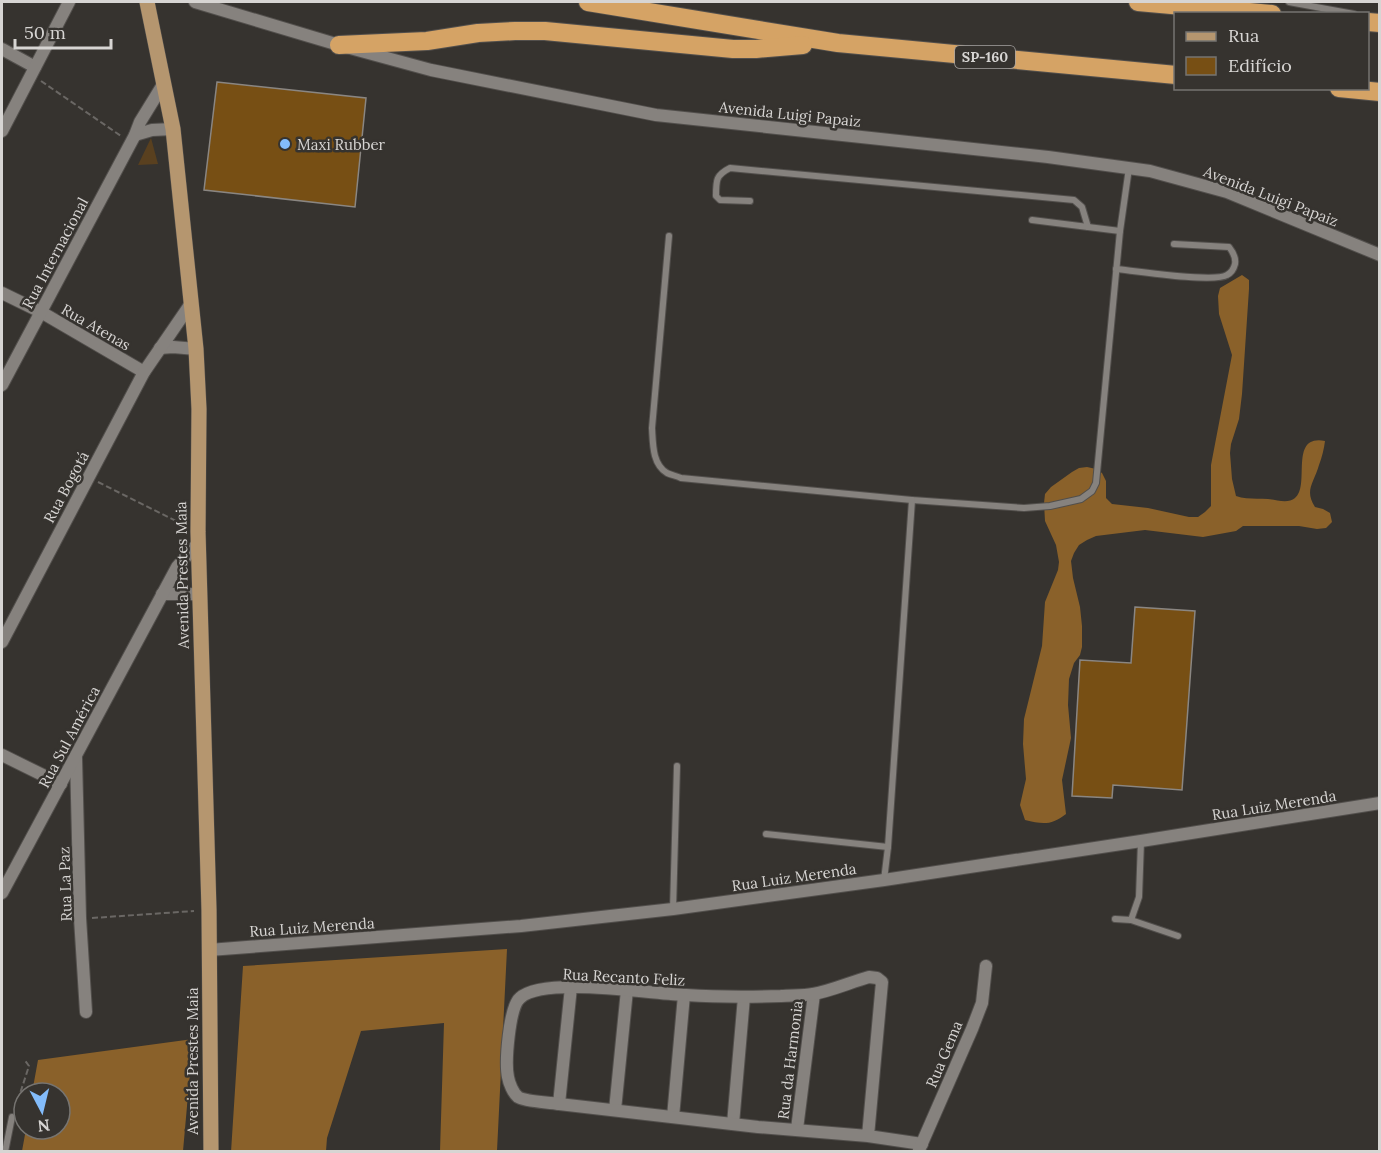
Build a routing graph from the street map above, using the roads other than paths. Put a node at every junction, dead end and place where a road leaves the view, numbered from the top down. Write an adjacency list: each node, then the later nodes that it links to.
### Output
1 (69, 2): 12 (street)
2 (147, 2): 14 (main road, Avenida Prestes Maia)
3 (195, 2): 10 (street, Avenida Luigi Papaiz)
4 (588, 2): 9 (highway, SP-160)
5 (1138, 2): 7 (highway)
6 (1289, 2): 8 (lane)
7 (1250, 12)
8 (1343, 12)
9 (838, 43): 10 (highway); 13 (highway, SP-160)
10 (339, 45): 20 (street, Avenida Luigi Papaiz)
11 (2, 49): 12 (street)
12 (33, 71): 18 (street)
13 (1174, 75)
14 (164, 83): 17 (main road, Avenida Prestes Maia); 19 (street, Rua Internacional)
15 (1360, 90): 16 (highway)
16 (1380, 92)
17 (173, 129): 19 (street); 30 (main road, Avenida Prestes Maia)
18 (2, 131)
19 (133, 139): 31 (street, Rua Internacional)
20 (1129, 168): 24 (lane); 27 (street, Avenida Luigi Papaiz)
21 (750, 201): 23 (lane)
22 (1032, 220): 23 (lane)
23 (1088, 227): 24 (lane)
24 (1120, 231): 28 (lane)
25 (669, 236): 36 (lane)
26 (1174, 244): 28 (lane)
27 (1380, 255)
28 (1116, 269): 36 (lane)
29 (2, 292): 31 (street, Rua Atenas)
30 (192, 302): 32 (street, Rua Bogotá); 33 (main road, Avenida Prestes Maia)
31 (41, 312): 34 (street, Rua Atenas); 35 (street, Rua Internacional)
32 (160, 348): 33 (street); 34 (street, Rua Bogotá)
33 (196, 349): 37 (main road, Avenida Prestes Maia)
34 (144, 372): 40 (street, Rua Bogotá)
35 (2, 386)
36 (912, 500): 48 (lane)
37 (198, 538): 38 (street, Rua Sul América); 39 (main road, Avenida Prestes Maia)
38 (162, 594): 39 (street); 42 (street, Rua Sul América)
39 (200, 596): 55 (main road, Avenida Prestes Maia)
40 (2, 642)
41 (2, 755): 44 (street)
42 (76, 756): 44 (street, Rua Sul América); 62 (street, Rua La Paz)
43 (677, 766): 51 (lane)
44 (61, 784): 50 (street, Rua Sul América)
45 (1380, 803): 47 (street, Rua Luiz Merenda)
46 (766, 834): 48 (lane)
47 (1141, 841): 49 (street, Rua Luiz Merenda); 53 (lane)
48 (888, 847): 49 (lane)
49 (884, 880): 51 (street, Rua Luiz Merenda)
50 (2, 893)
51 (673, 909): 55 (street, Rua Luiz Merenda)
52 (1115, 919): 53 (lane)
53 (1131, 920): 54 (lane)
54 (1178, 936)
55 (209, 950): 72 (main road, Avenida Prestes Maia)
56 (986, 966): 70 (street, Rua Gema)
57 (571, 987): 58 (street, Rua Recanto Feliz); 63 (street); 63 (street, Rua Recanto Feliz)
58 (627, 990): 60 (street, Rua Recanto Feliz); 64 (street)
59 (813, 994): 61 (street, Rua Recanto Feliz); 68 (street, Rua da Harmonia); 69 (street, Rua Recanto Feliz)
60 (684, 995): 61 (street, Rua Recanto Feliz); 65 (street)
61 (744, 997): 67 (street)
62 (86, 1012)
63 (559, 1104): 64 (street, Rua Recanto Feliz)
64 (615, 1110): 65 (street, Rua Recanto Feliz)
65 (674, 1117): 67 (street, Rua Recanto Feliz)
66 (12, 1118): 71 (lane)
67 (733, 1124): 68 (street, Rua Recanto Feliz)
68 (797, 1129): 69 (street, Rua Recanto Feliz)
69 (868, 1136): 70 (street, Rua Recanto Feliz)
70 (921, 1148)
71 (5, 1152)
72 (211, 1152)

